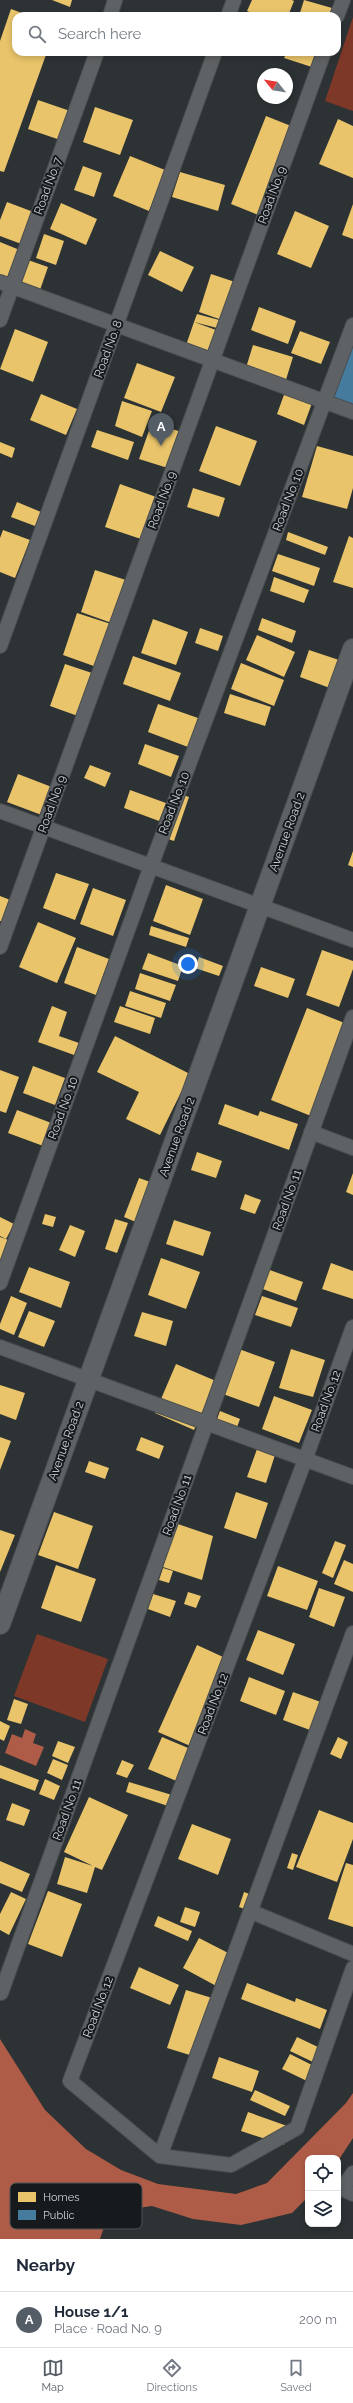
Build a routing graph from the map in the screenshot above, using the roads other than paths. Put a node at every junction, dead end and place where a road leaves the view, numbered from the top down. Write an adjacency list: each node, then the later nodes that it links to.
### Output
1 (115, 0): 4 (street)
2 (234, 0): 5 (street)
3 (343, 0): 6 (street)
4 (111, 12)
5 (230, 12)
6 (338, 12)
7 (95, 56): 10 (street, Road No. 7)
8 (214, 56): 12 (street, Road No. 8)
9 (323, 56): 14 (street, Road No. 9)
10 (6, 284): 11 (street, Road No. 7); 12 (street)
11 (0, 320)
12 (116, 325): 14 (street); 17 (street, Road No. 8)
13 (353, 325): 15 (street, Road No. 10)
14 (212, 360): 15 (street); 20 (street, Road No. 9)
15 (325, 402): 16 (street); 21 (street, Road No. 10)
16 (353, 412)
17 (0, 646)
18 (353, 649): 22 (street, Avenue Road 2)
19 (0, 812): 20 (street)
20 (43, 827): 21 (street); 24 (street, Road No. 9)
21 (150, 866): 22 (street); 28 (street, Road No. 10)
22 (260, 906): 23 (street); 31 (street, Avenue Road 2)
23 (353, 940)
24 (0, 947)
25 (353, 1017): 26 (street, Road No. 11)
26 (311, 1132): 27 (street); 32 (street, Road No. 11)
27 (353, 1148)
28 (0, 1283)
29 (353, 1327): 33 (street, Road No. 12)
30 (0, 1347): 31 (street)
31 (89, 1380): 32 (street); 35 (street, Avenue Road 2)
32 (206, 1423): 33 (street); 40 (street, Road No. 11)
33 (305, 1460): 34 (street); 41 (street, Road No. 12)
34 (353, 1477)
35 (0, 1624)
36 (353, 1633): 37 (street)
37 (252, 1912): 38 (street); 41 (street)
38 (353, 1954)
39 (353, 1968): 41 (street)
40 (1, 1993)
41 (160, 2156)
42 (353, 2173): 43 (street)
43 (353, 2194)

